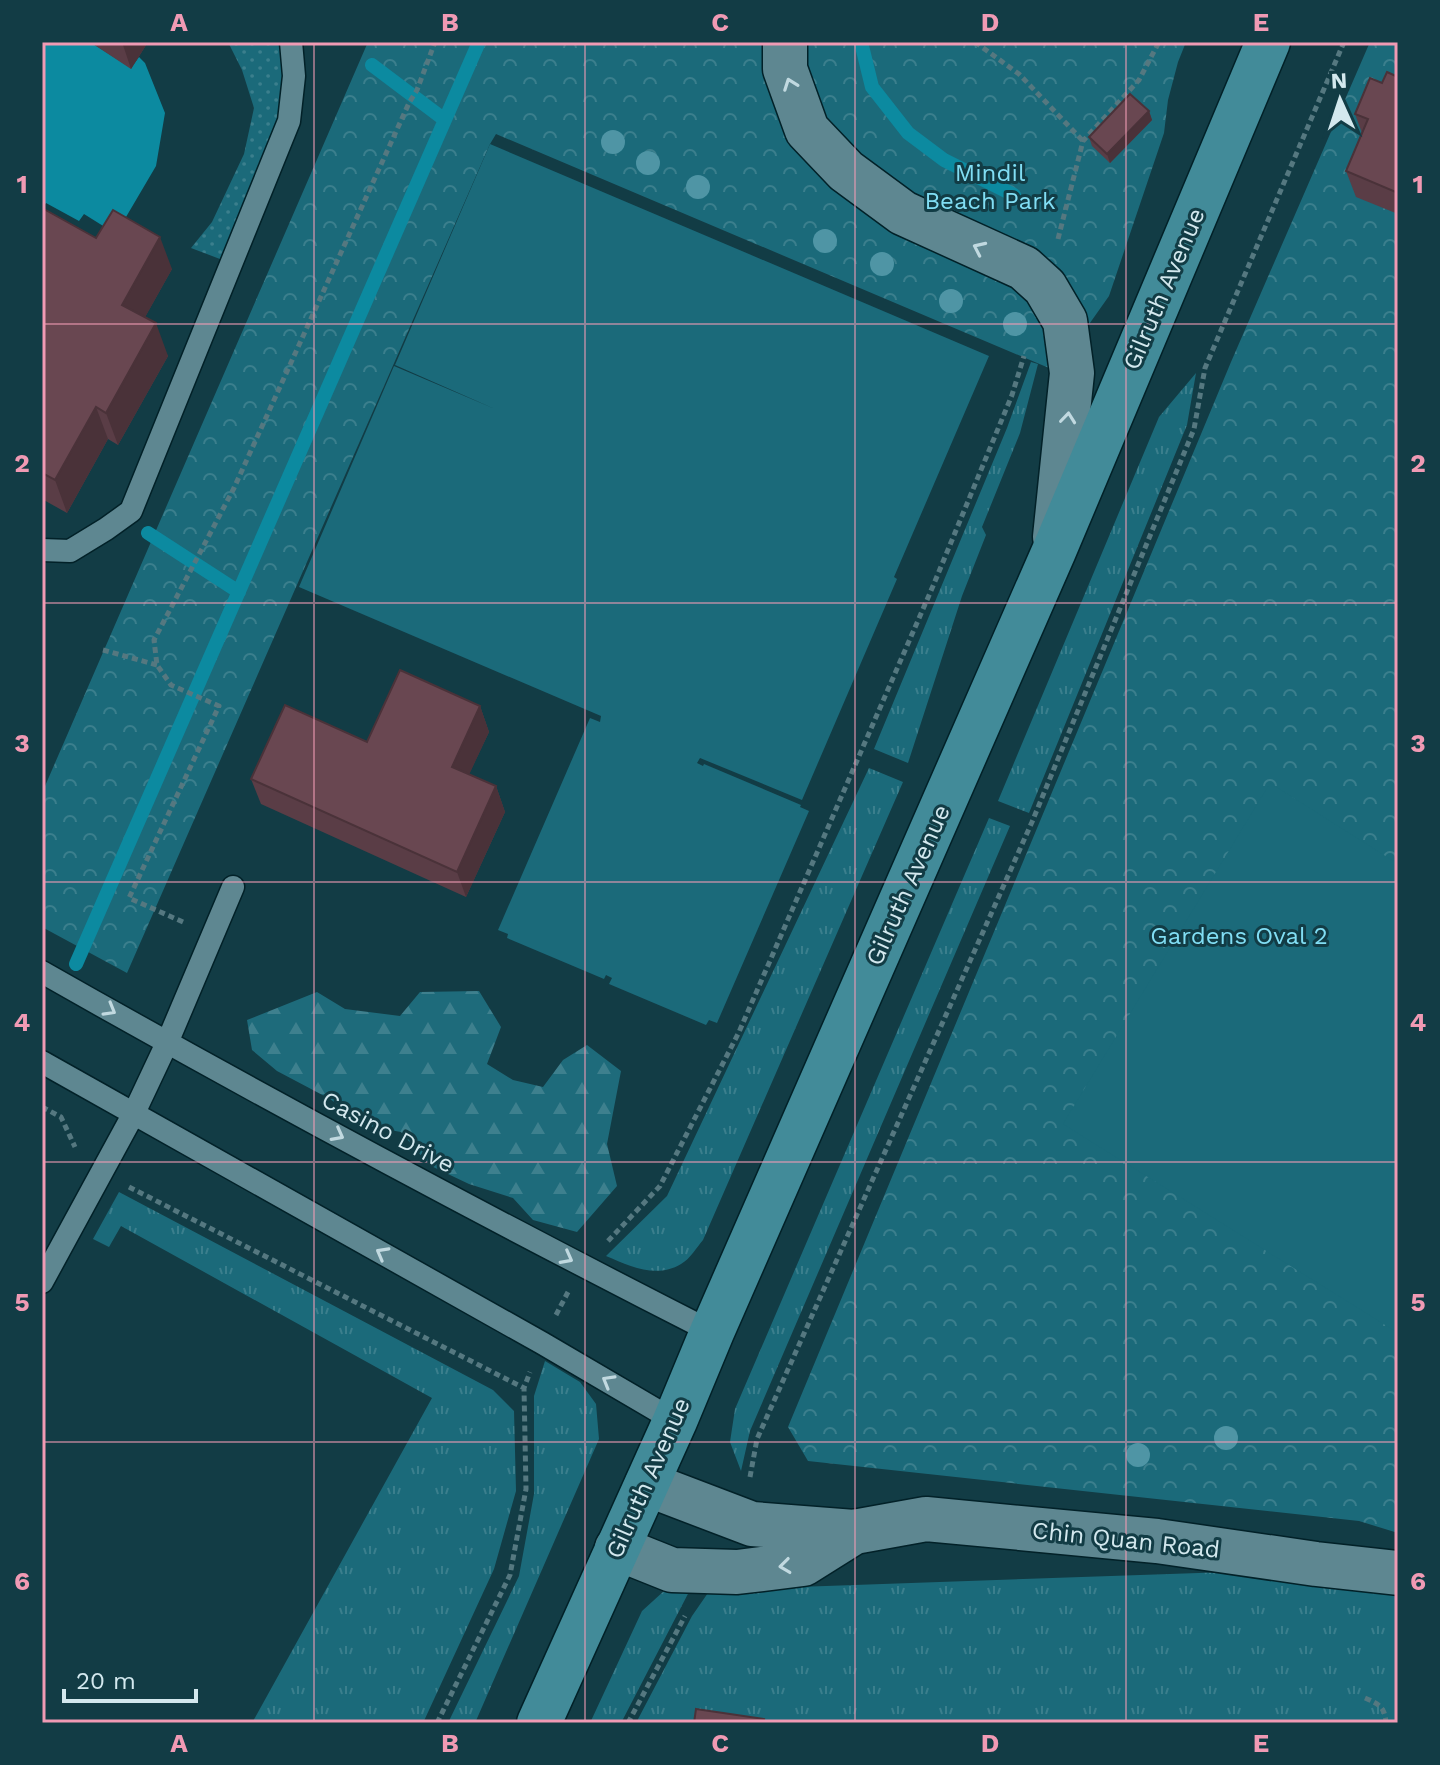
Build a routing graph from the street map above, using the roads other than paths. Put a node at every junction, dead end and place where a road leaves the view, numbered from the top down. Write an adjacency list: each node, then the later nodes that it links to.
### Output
1 (291, 42): 4 (lane)
2 (785, 42): 5 (street, one-way to 2)
3 (1268, 42): 5 (street, Gilruth Avenue)
4 (42, 550)
5 (1054, 551): 12 (street, Gilruth Avenue)
6 (233, 887): 8 (lane)
7 (42, 972): 8 (lane, Casino Drive, one-way to 8)
8 (167, 1043): 10 (lane); 12 (lane, Casino Drive, one-way to 12)
9 (42, 1062): 10 (lane)
10 (134, 1113): 11 (lane); 13 (lane, one-way to 10)
11 (42, 1282)
12 (712, 1332): 13 (street, Gilruth Avenue)
13 (675, 1421): 14 (street, Gilruth Avenue)
14 (647, 1484): 15 (street, Chin Quan Road); 16 (street, Gilruth Avenue)
15 (854, 1532): 16 (street, Chin Quan Road, one-way to 16); 17 (street, Chin Quan Road)
16 (617, 1548): 18 (street, Gilruth Avenue)
17 (1398, 1573)
18 (539, 1723)

